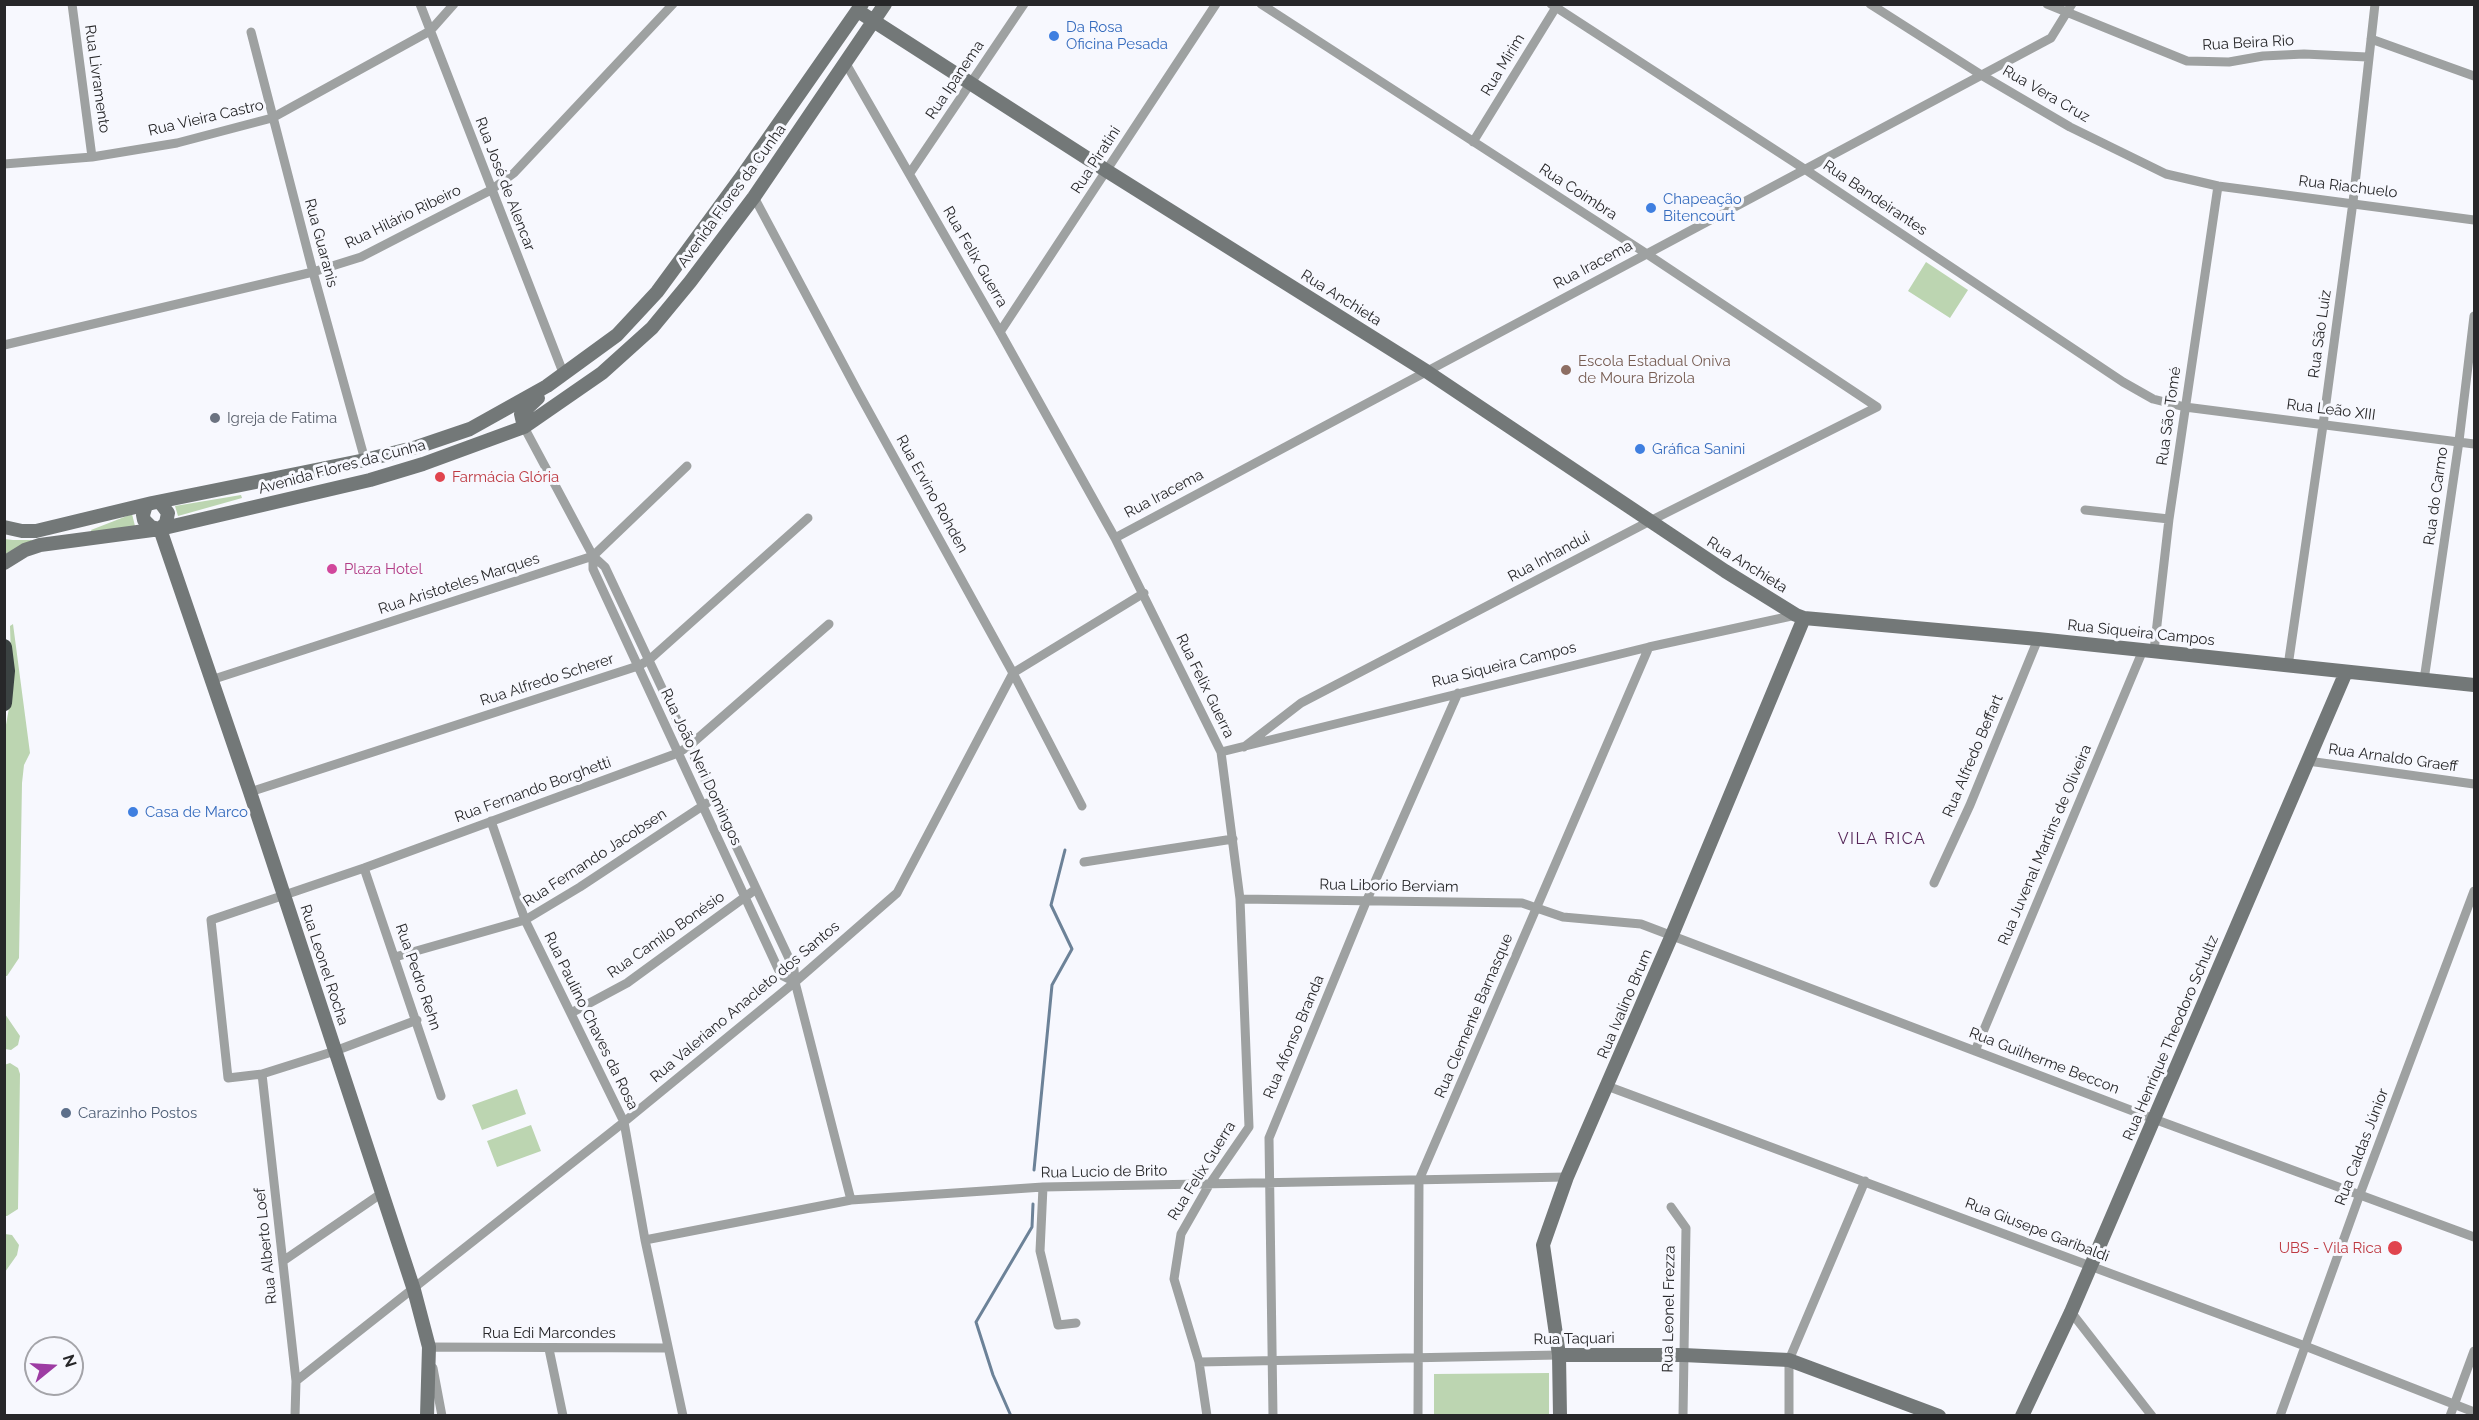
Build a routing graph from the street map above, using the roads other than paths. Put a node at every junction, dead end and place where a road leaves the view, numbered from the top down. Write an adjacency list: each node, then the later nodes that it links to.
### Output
1 (72, 4): 26 (street, Rua Livramento)
2 (420, 4): 16 (street, Rua José de Alencar)
3 (454, 4): 16 (street, Rua Vieira Castro)
4 (673, 4): 32 (street, Rua Hilário Ribeiro)
5 (885, 4): 15 (main road, Avenida Flores da Cunha)
6 (1024, 4): 23 (street, Rua Ipanema)
7 (1216, 4): 29 (street, Rua Piratini)
8 (1261, 4): 25 (street, Rua Coimbra)
9 (1870, 4): 21 (street, Rua Vera Cruz)
10 (2047, 4): 14 (street, Rua Beira Rio)
11 (2374, 4): 18 (street, Rua São Luiz)
12 (1555, 5): 25 (street, Rua Mirim); 28 (street, Rua Bandeirantes)
13 (860, 8): 15 (main road, Rua Anchieta); 42 (main road, Avenida Flores da Cunha)
14 (2070, 9): 19 (street, Rua Beira Rio); 21 (street, Rua Iracema)
15 (873, 22): 20 (main road, Avenida Flores da Cunha); 23 (main road, Rua Anchieta)
16 (430, 31): 24 (street, Rua Vieira Castro); 32 (street, Rua José de Alencar)
17 (251, 32): 24 (street, Rua Guaranis)
18 (2371, 39): 19 (street, Rua São Luiz); 22 (street)
19 (2367, 57): 34 (street, Rua São Luiz)
20 (845, 62): 30 (street, Rua Felix Guerra); 33 (main road, Avenida Flores da Cunha)
21 (1983, 76): 28 (street, Rua Iracema); 31 (street, Rua Vera Cruz)
22 (2475, 76)
23 (971, 84): 29 (main road, Rua Anchieta); 30 (street, Rua Ipanema)
24 (272, 118): 26 (street, Rua Vieira Castro); 37 (street, Rua Guaranis)
25 (1473, 142): 36 (street, Rua Coimbra)
26 (92, 157): 27 (street, Rua Vieira Castro)
27 (4, 164)
28 (1806, 170): 36 (street, Rua Iracema); 46 (street, Rua Bandeirantes)
29 (1107, 171): 39 (street, Rua Piratini); 41 (main road, Rua Anchieta)
30 (910, 173): 39 (street, Rua Felix Guerra)
31 (2218, 186): 34 (street, Rua Riachuelo); 46 (street, Rua São Tomé)
32 (491, 190): 37 (street, Rua Hilário Ribeiro); 42 (street, Rua José de Alencar)
33 (754, 197): 44 (main road, Avenida Flores da Cunha); 74 (street, Rua Ervino Rohden)
34 (2353, 202): 35 (street, Rua Riachuelo); 47 (street, Rua São Luiz)
35 (2475, 220)
36 (1647, 254): 41 (street, Rua Iracema); 45 (street, Rua Coimbra)
37 (313, 272): 40 (street, Rua Hilário Ribeiro); 51 (street, Rua Guaranis)
38 (2475, 316): 49 (street, Rua do Carmo)
39 (1000, 332): 60 (street, Rua Felix Guerra)
40 (4, 345)
41 (1426, 371): 57 (main road, Rua Anchieta); 60 (street, Rua Iracema)
42 (564, 375): 43 (main road, Avenida Flores da Cunha); 44 (main road)
43 (548, 386): 48 (main road); 51 (main road, Avenida Flores da Cunha)
44 (553, 407): 48 (main road, Avenida Flores da Cunha)
45 (1877, 407): 57 (street, Rua Inhandui)
46 (2185, 407): 47 (street, Rua Leão XIII); 56 (street, Rua São Tomé)
47 (2323, 425): 49 (street, Rua Leão XIII); 72 (street, Rua São Luiz)
48 (524, 427): 59 (main road, Avenida Flores da Cunha); 61 (street, Rua João Neri Domingos)
49 (2460, 441): 50 (street, Rua Leão XIII); 76 (street, Rua do Carmo)
50 (2475, 444)
51 (365, 460): 53 (main road, Avenida Flores da Cunha)
52 (687, 466): 61 (street, Rua Aristoteles Marques)
53 (153, 503): 58 (main road, Avenida Flores da Cunha); 59 (main road); 59 (main road)
54 (2085, 510): 56 (street)
55 (808, 518): 70 (street, Rua Alfredo Scherer)
56 (2169, 519): 69 (street, Rua São Tomé)
57 (1650, 521): 64 (main road, Rua Anchieta); 81 (street, Rua Inhandui)
58 (4, 527)
59 (160, 529): 62 (main road, Avenida Flores da Cunha); 75 (main road, Rua Leonel Rocha)
60 (1114, 538): 63 (street, Rua Felix Guerra)
61 (593, 556): 70 (street, Rua João Neri Domingos); 71 (street, Rua João Neri Domingos); 75 (street, Rua Aristoteles Marques)
62 (4, 563)
63 (1144, 593): 74 (street); 82 (street, Rua Felix Guerra)
64 (1800, 616): 66 (main road, Rua Siqueira Campos); 68 (street, Rua Siqueira Campos); 103 (main road, Rua Ivalino Brum)
65 (829, 624): 80 (street, Rua Fernando Borghetti)
66 (2038, 639): 69 (main road, Rua Siqueira Campos); 94 (street, Rua Alfredo Beffart)
67 (4, 647): 79 (highway)
68 (1649, 647): 78 (street, Rua Siqueira Campos); 101 (street, Rua Clemente Barnasque)
69 (2148, 651): 72 (main road, Rua Siqueira Campos); 109 (street, Rua Juvenal Martins de Oliveira)
70 (649, 660): 71 (street, Rua Alfredo Scherer); 80 (street, Rua João Neri Domingos)
71 (638, 666): 83 (street, Rua João Neri Domingos); 86 (street, Rua Alfredo Scherer)
72 (2288, 666): 73 (main road, Rua Siqueira Campos)
73 (2346, 672): 76 (main road, Rua Siqueira Campos); 84 (main road, Rua Henrique Theodoro Schultz)
74 (1013, 673): 89 (street, Rua Ervino Rohden); 105 (street, Rua Valeriano Anacleto dos Santos)
75 (211, 680): 86 (main road, Rua Leonel Rocha)
76 (2424, 680): 77 (main road, Rua Siqueira Campos)
77 (2475, 685)
78 (1458, 693): 81 (street, Rua Siqueira Campos); 100 (street, Rua Afonso Branda)
79 (4, 703)
80 (689, 746): 83 (street, Rua Fernando Borghetti); 87 (street, Rua João Neri Domingos)
81 (1244, 747): 82 (street, Rua Siqueira Campos)
82 (1221, 752): 91 (street, Rua Felix Guerra)
83 (678, 753): 88 (street, Rua João Neri Domingos); 90 (street, Rua Fernando Borghetti)
84 (2308, 761): 85 (street, Rua Arnaldo Graeff); 113 (main road, Rua Henrique Theodoro Schultz)
85 (2475, 784)
86 (250, 792): 97 (main road, Rua Leonel Rocha)
87 (714, 798): 88 (street, Rua Fernando Jacobsen); 95 (street, Rua João Neri Domingos)
88 (703, 806): 98 (street, Rua João Neri Domingos); 102 (street, Rua Fernando Jacobsen)
89 (1082, 806)
90 (491, 821): 93 (street, Rua Fernando Borghetti); 102 (street, Rua Paulino Chaves da Rosa)
91 (1233, 839): 92 (street); 99 (street, Rua Felix Guerra)
92 (1084, 862)
93 (364, 868): 97 (street, Rua Fernando Borghetti); 104 (street, Rua Pedro Rehn)
94 (1934, 883)
95 (756, 889): 98 (street, Rua Camilo Bonésio); 105 (street, Rua João Neri Domingos)
96 (2475, 891): 122 (street, Rua Caldas Júnior)
97 (283, 894): 108 (main road, Rua Leonel Rocha); 110 (street, Rua Fernando Borghetti)
98 (745, 897): 105 (street, Rua João Neri Domingos); 106 (street, Rua Camilo Bonésio)
99 (1240, 899): 100 (street, Rua Liborio Berviam); 119 (street, Rua Felix Guerra)
100 (1366, 902): 101 (street, Rua Liborio Berviam); 117 (street, Rua Afonso Branda)
101 (1537, 908): 103 (street, Rua Liborio Berviam); 116 (street, Rua Clemente Barnasque)
102 (525, 920): 104 (street, Rua Fernando Jacobsen); 106 (street, Rua Paulino Chaves da Rosa)
103 (1672, 935): 109 (street, Rua Guilherme Beccon); 111 (main road, Rua Ivalino Brum)
104 (395, 957): 107 (street, Rua Pedro Rehn)
105 (795, 982): 114 (street, Rua Valeriano Anacleto dos Santos); 123 (street, Rua João Neri Domingos)
106 (571, 1013): 114 (street, Rua Paulino Chaves da Rosa)
107 (417, 1020): 108 (street); 112 (street, Rua Pedro Rehn)
108 (335, 1051): 110 (street); 121 (main road, Rua Leonel Rocha)
109 (1975, 1051): 113 (street, Rua Guilherme Beccon)
110 (262, 1074): 127 (street, Rua Alberto Loef)
111 (1607, 1086): 115 (main road, Rua Ivalino Brum); 118 (street, Rua Giusepe Garibaldi)
112 (441, 1096)
113 (2154, 1119): 122 (street, Rua Guilherme Beccon); 128 (main road, Rua Henrique Theodoro Schultz)
114 (624, 1122): 126 (street, Rua Paulino Chaves da Rosa); 129 (street, Rua Valeriano Anacleto dos Santos)
115 (1567, 1177): 116 (street, Rua Lucio de Brito); 137 (main road, Rua Ivalino Brum)
116 (1419, 1180): 117 (street, Rua Lucio de Brito); 139 (street, Rua Clemente Barnasque)
117 (1269, 1181): 119 (street, Rua Lucio de Brito); 140 (street, Rua Afonso Branda)
118 (1865, 1181): 128 (street, Rua Giusepe Garibaldi); 141 (street)
119 (1209, 1185): 120 (street, Rua Lucio de Brito); 142 (street, Rua Felix Guerra)
120 (1043, 1187): 123 (street, Rua Lucio de Brito); 131 (street)
121 (382, 1193): 127 (street); 129 (main road, Rua Leonel Rocha)
122 (2360, 1194): 125 (street, Rua Guilherme Beccon); 132 (street, Rua Caldas Júnior)
123 (851, 1200): 126 (street, Rua Lucio de Brito)
124 (1671, 1207): 138 (street, Rua Leonel Frezza)
125 (2475, 1238)
126 (645, 1240): 134 (street, Rua Paulino Chaves da Rosa)
127 (283, 1261): 143 (street, Rua Alberto Loef)
128 (2089, 1267): 130 (main road, Rua Henrique Theodoro Schultz); 132 (street, Rua Giusepe Garibaldi)
129 (414, 1290): 133 (main road, Rua Leonel Rocha); 143 (street, Rua Valeriano Anacleto dos Santos)
130 (2071, 1312): 158 (main road, Rua Henrique Theodoro Schultz); 159 (street)
131 (1076, 1323)
132 (2306, 1346): 144 (street, Rua Giusepe Garibaldi); 160 (street, Rua Caldas Júnior)
133 (429, 1347): 135 (street, Rua Edi Marcondes); 147 (main road); 148 (street, Rua Leonel Rocha)
134 (668, 1348): 135 (street, Rua Edi Marcondes); 150 (street, Rua Paulino Chaves da Rosa)
135 (549, 1349): 149 (street)
136 (2475, 1351): 144 (street)
137 (1559, 1355): 138 (main road, Rua Taquari); 139 (street, Rua Taquari); 154 (main road, Rua Ivalino Brum)
138 (1683, 1355): 141 (main road, Rua Taquari); 155 (street, Rua Leonel Frezza)
139 (1417, 1359): 140 (street, Rua Taquari); 153 (street, Rua Clemente Barnasque)
140 (1274, 1360): 142 (street, Rua Taquari); 152 (street, Rua Afonso Branda)
141 (1789, 1360): 156 (street); 157 (main road, Rua Taquari)
142 (1199, 1362): 151 (street, Rua Felix Guerra)
143 (296, 1381): 146 (street, Rua Alberto Loef)
144 (2455, 1404): 145 (street, Rua Giusepe Garibaldi); 161 (street)
145 (2475, 1412)
146 (295, 1416)
147 (427, 1416)
148 (442, 1416)
149 (563, 1416)
150 (683, 1416)
151 (1207, 1416)
152 (1273, 1416)
153 (1418, 1416)
154 (1560, 1416)
155 (1683, 1416)
156 (1789, 1416)
157 (1938, 1416)
158 (2022, 1416)
159 (2152, 1416)
160 (2280, 1416)
161 (2450, 1416)

